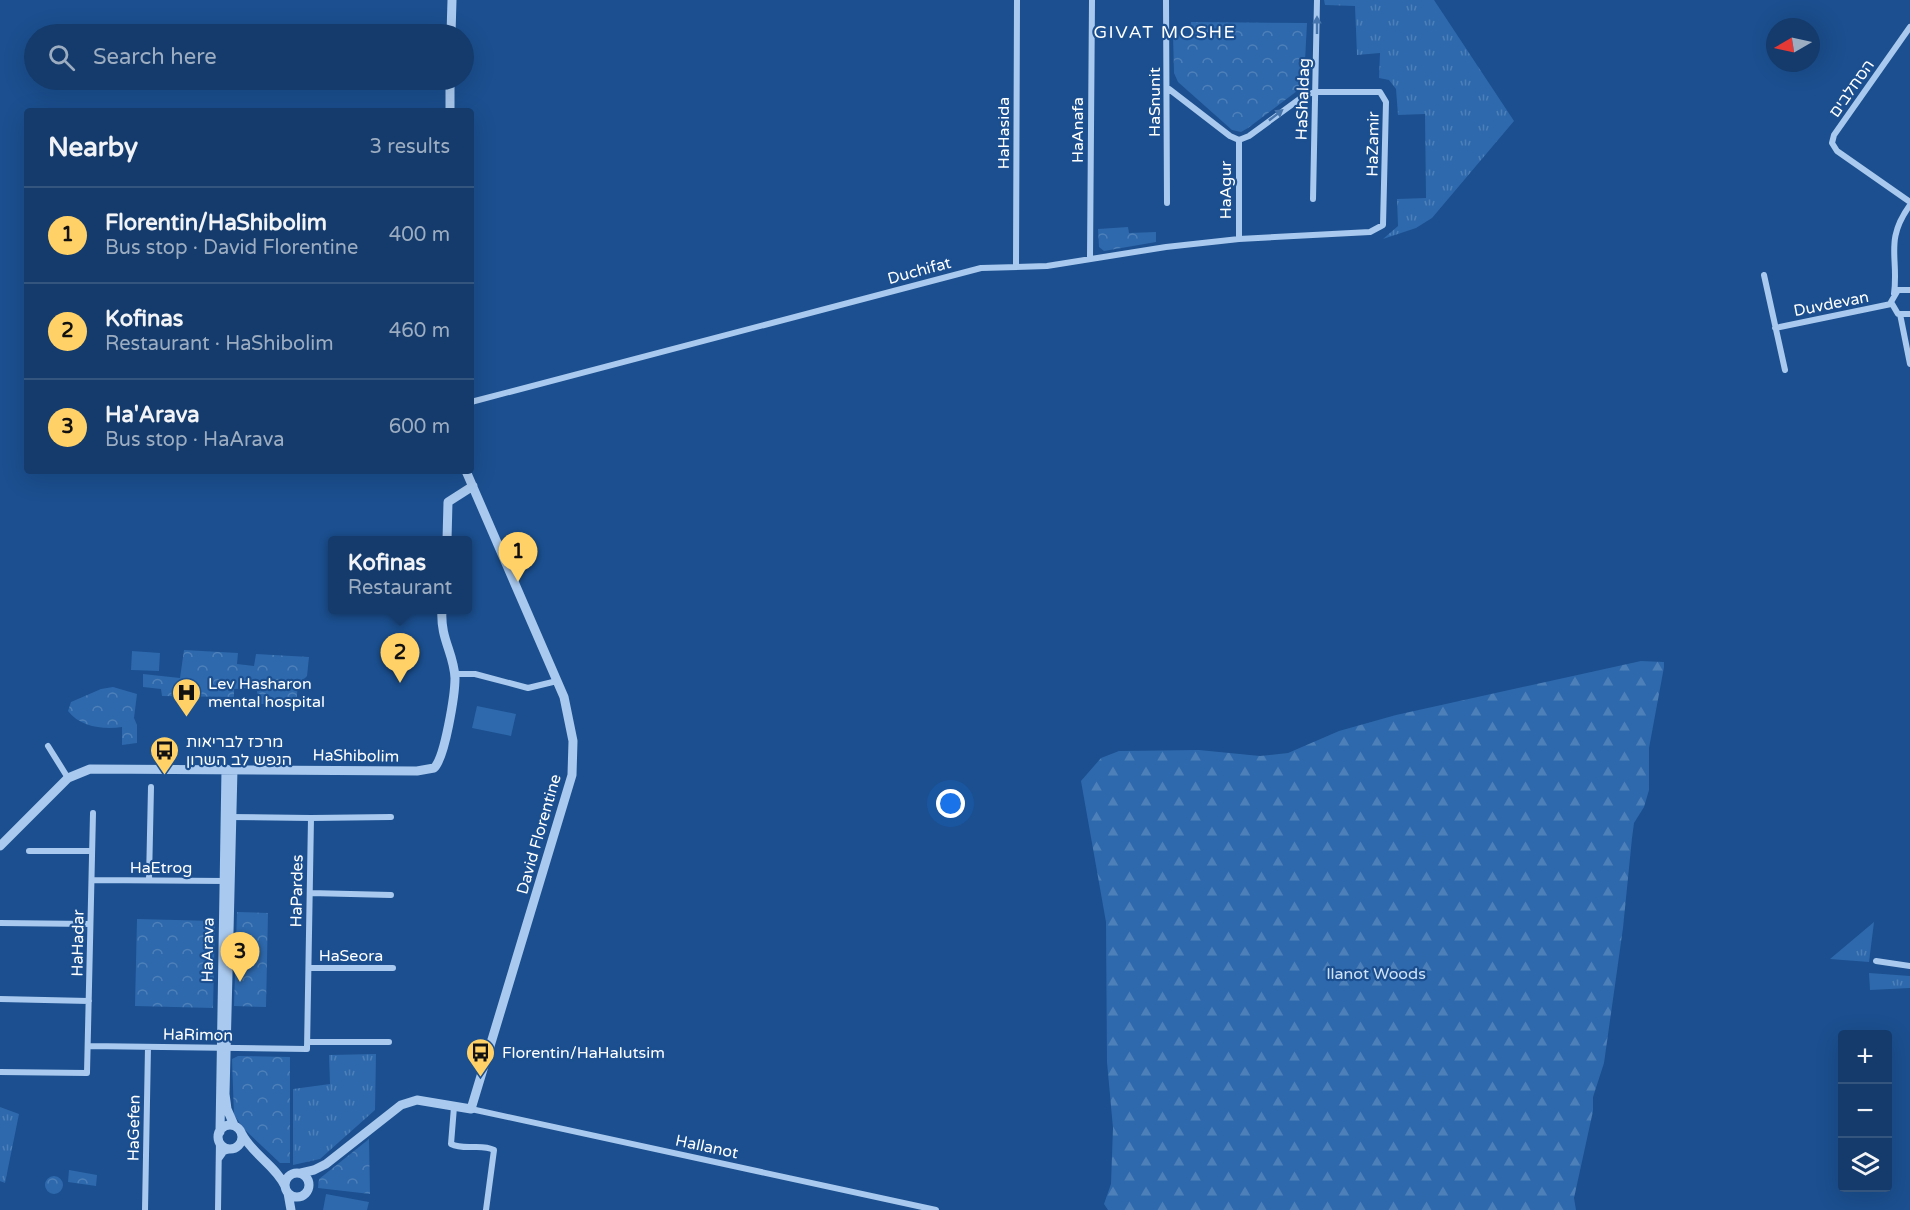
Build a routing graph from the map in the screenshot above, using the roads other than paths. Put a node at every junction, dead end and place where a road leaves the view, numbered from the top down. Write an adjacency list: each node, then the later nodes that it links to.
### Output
1 (452, 0): 6 (street)
2 (1017, 0): 19 (street, HaHasida)
3 (1092, 0): 18 (street, HaAnafa)
4 (1166, 0): 8 (street, HaSnunit)
5 (1317, 0): 10 (street, HaShaldag, one-way to 5)
6 (451, 24)
7 (1910, 27): 15 (street, הסחלבים)
8 (1169, 89): 12 (street); 14 (street, HaSnunit)
9 (450, 90): 11 (street)
10 (1315, 92): 12 (street, HaZamir, one-way to 10); 13 (street, HaShaldag); 16 (street, HaZamir)
11 (450, 108)
12 (1239, 140): 17 (street, HaAgur)
13 (1313, 199)
14 (1167, 203)
15 (1910, 204): 20 (street)
16 (1383, 225): 17 (street, Duchifat)
17 (1239, 239): 18 (street, Duchifat)
18 (1090, 259): 19 (street, Duchifat)
19 (1016, 266): 30 (street, Duchifat)
20 (1893, 268): 22 (street); 23 (street)
21 (1764, 275): 27 (street, Duvdevan)
22 (1909, 290): 23 (street)
23 (1894, 294): 24 (street)
24 (1891, 304): 26 (street); 27 (street, Duvdevan)
25 (1910, 314): 26 (street)
26 (1900, 315): 28 (street)
27 (1775, 328): 29 (street, Duvdevan)
28 (1910, 364)
29 (1785, 370)
30 (474, 401)
31 (467, 474): 32 (street, David Florentine)
32 (473, 486): 33 (street); 36 (street, David Florentine)
33 (447, 536)
34 (442, 614): 35 (street, HaShibolim)
35 (454, 674): 36 (street); 38 (street, HaShibolim)
36 (557, 681): 68 (street, David Florentine)
37 (48, 746): 39 (street)
38 (230, 769): 39 (street, HaShibolim); 42 (street, HaArava)
39 (68, 778): 45 (street, HaShibolim)
40 (151, 787): 49 (street)
41 (93, 813): 47 (street, HaHadar)
42 (228, 817): 44 (street); 50 (street, HaArava)
43 (391, 817): 44 (street)
44 (311, 818): 51 (street, HaPardes)
45 (0, 846)
46 (30, 851): 47 (street)
47 (92, 851): 48 (street, HaHadar)
48 (92, 880): 49 (street, HaEtrog); 54 (street, HaHadar)
49 (149, 880): 50 (street, HaEtrog)
50 (227, 881): 65 (street, HaArava)
51 (310, 893): 52 (street); 57 (street, HaPardes)
52 (391, 895)
53 (0, 923): 54 (street)
54 (90, 924): 60 (street, HaHadar)
55 (1876, 961): 56 (street)
56 (1910, 966)
57 (309, 968): 58 (street, HaSeora); 63 (street, HaPardes)
58 (393, 968)
59 (0, 999): 60 (street)
60 (89, 1001): 62 (street, HaHadar)
61 (389, 1042): 63 (street, HaRimon)
62 (88, 1046): 64 (street, HaRimon); 66 (street, HaHadar)
63 (308, 1046): 65 (street, HaRimon)
64 (148, 1047): 65 (street, HaRimon); 81 (street, HaGefen)
65 (223, 1048): 69 (street, HaArava); 71 (street, HaArava)
66 (0, 1072)
67 (454, 1107): 68 (street); 76 (street); 85 (street)
68 (471, 1109): 86 (street, HaIlanot)
69 (234, 1125): 70 (street); 71 (street)
70 (242, 1134): 72 (street); 73 (street)
71 (219, 1136): 72 (street); 74 (street, HaArava)
72 (234, 1148): 73 (street); 74 (street)
73 (257, 1153): 75 (street)
74 (219, 1160): 82 (street, HaArava)
75 (269, 1163): 77 (street); 79 (street)
76 (326, 1164): 77 (street); 78 (street)
77 (297, 1173): 78 (street); 79 (street)
78 (309, 1187): 80 (street)
79 (287, 1190): 80 (street); 83 (street)
80 (303, 1196): 84 (street)
81 (145, 1210)
82 (218, 1210)
83 (291, 1210)
84 (297, 1210)
85 (486, 1210)
86 (936, 1210)

